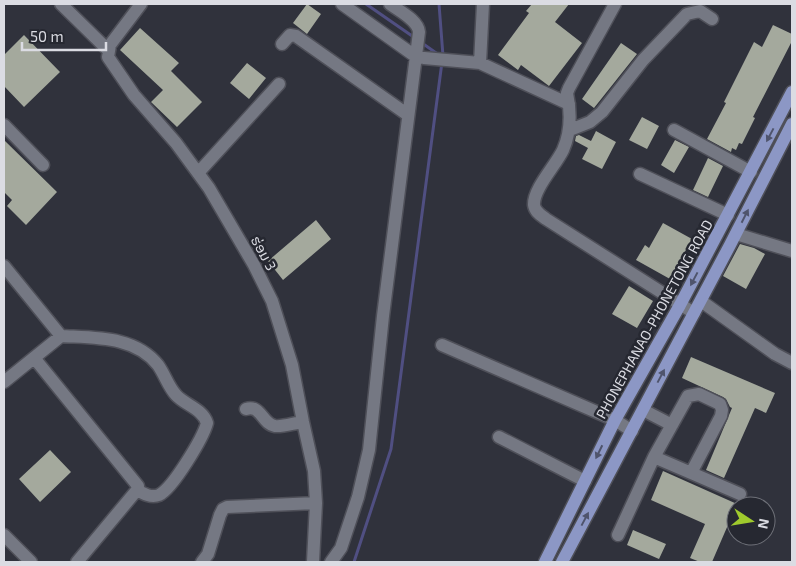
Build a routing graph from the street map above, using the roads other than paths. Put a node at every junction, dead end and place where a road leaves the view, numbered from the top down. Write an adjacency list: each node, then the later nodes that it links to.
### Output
1 (61, 4): 9 (street)
2 (141, 4): 9 (street)
3 (342, 4): 10 (street)
4 (390, 4): 10 (street)
5 (483, 4): 11 (street)
6 (615, 4): 14 (street)
7 (712, 20): 18 (street)
8 (282, 44): 15 (street)
9 (109, 51): 22 (street, ຮ່ອມ 3)
10 (419, 54): 11 (street); 15 (street)
11 (477, 63): 14 (street)
12 (279, 84): 22 (street)
13 (792, 92): 21 (main road, PHONEPHANAO-PHONETONG ROAD, one-way to 21)
14 (569, 104): 18 (street)
15 (408, 115): 56 (street)
16 (792, 124): 25 (main road, one-way to 16)
17 (4, 125): 20 (street)
18 (570, 130): 29 (street)
19 (674, 130): 21 (street)
20 (43, 164)
21 (751, 172): 24 (main road, PHONEPHANAO-PHONETONG ROAD)
22 (198, 173): 39 (street, ຮ່ອມ 3)
23 (640, 174): 24 (street)
24 (728, 215): 29 (main road, PHONEPHANAO-PHONETONG ROAD, one-way to 29)
25 (736, 234): 26 (street); 28 (main road)
26 (792, 251)
27 (4, 266): 31 (street)
28 (701, 301): 30 (main road); 34 (street)
29 (680, 305): 30 (street); 38 (main road, PHONEPHANAO-PHONETONG ROAD)
30 (694, 313): 37 (main road, one-way to 30)
31 (61, 336): 33 (street); 46 (street)
32 (442, 344): 38 (street)
33 (35, 359): 35 (street); 46 (street)
34 (792, 363)
35 (4, 382)
36 (246, 409): 39 (street)
37 (643, 410): 40 (street); 41 (main road)
38 (615, 420): 41 (street); 45 (main road, PHONEPHANAO-PHONETONG ROAD, one-way to 45)
39 (302, 422): 48 (street, ຮ່ອມ 3)
40 (672, 425): 43 (street); 44 (street)
41 (632, 431): 57 (main road, one-way to 41)
42 (499, 437): 45 (street)
43 (654, 457): 44 (street); 50 (street)
44 (691, 473): 47 (street)
45 (585, 481): 51 (main road, PHONEPHANAO-PHONETONG ROAD)
46 (137, 490): 53 (street)
47 (740, 494)
48 (316, 503): 54 (street); 55 (street, ຮ່ອມ 3)
49 (4, 535): 52 (street)
50 (618, 535)
51 (547, 558): 57 (main road)
52 (31, 562)
53 (77, 562)
54 (202, 562)
55 (313, 562)
56 (332, 562)
57 (562, 562)

